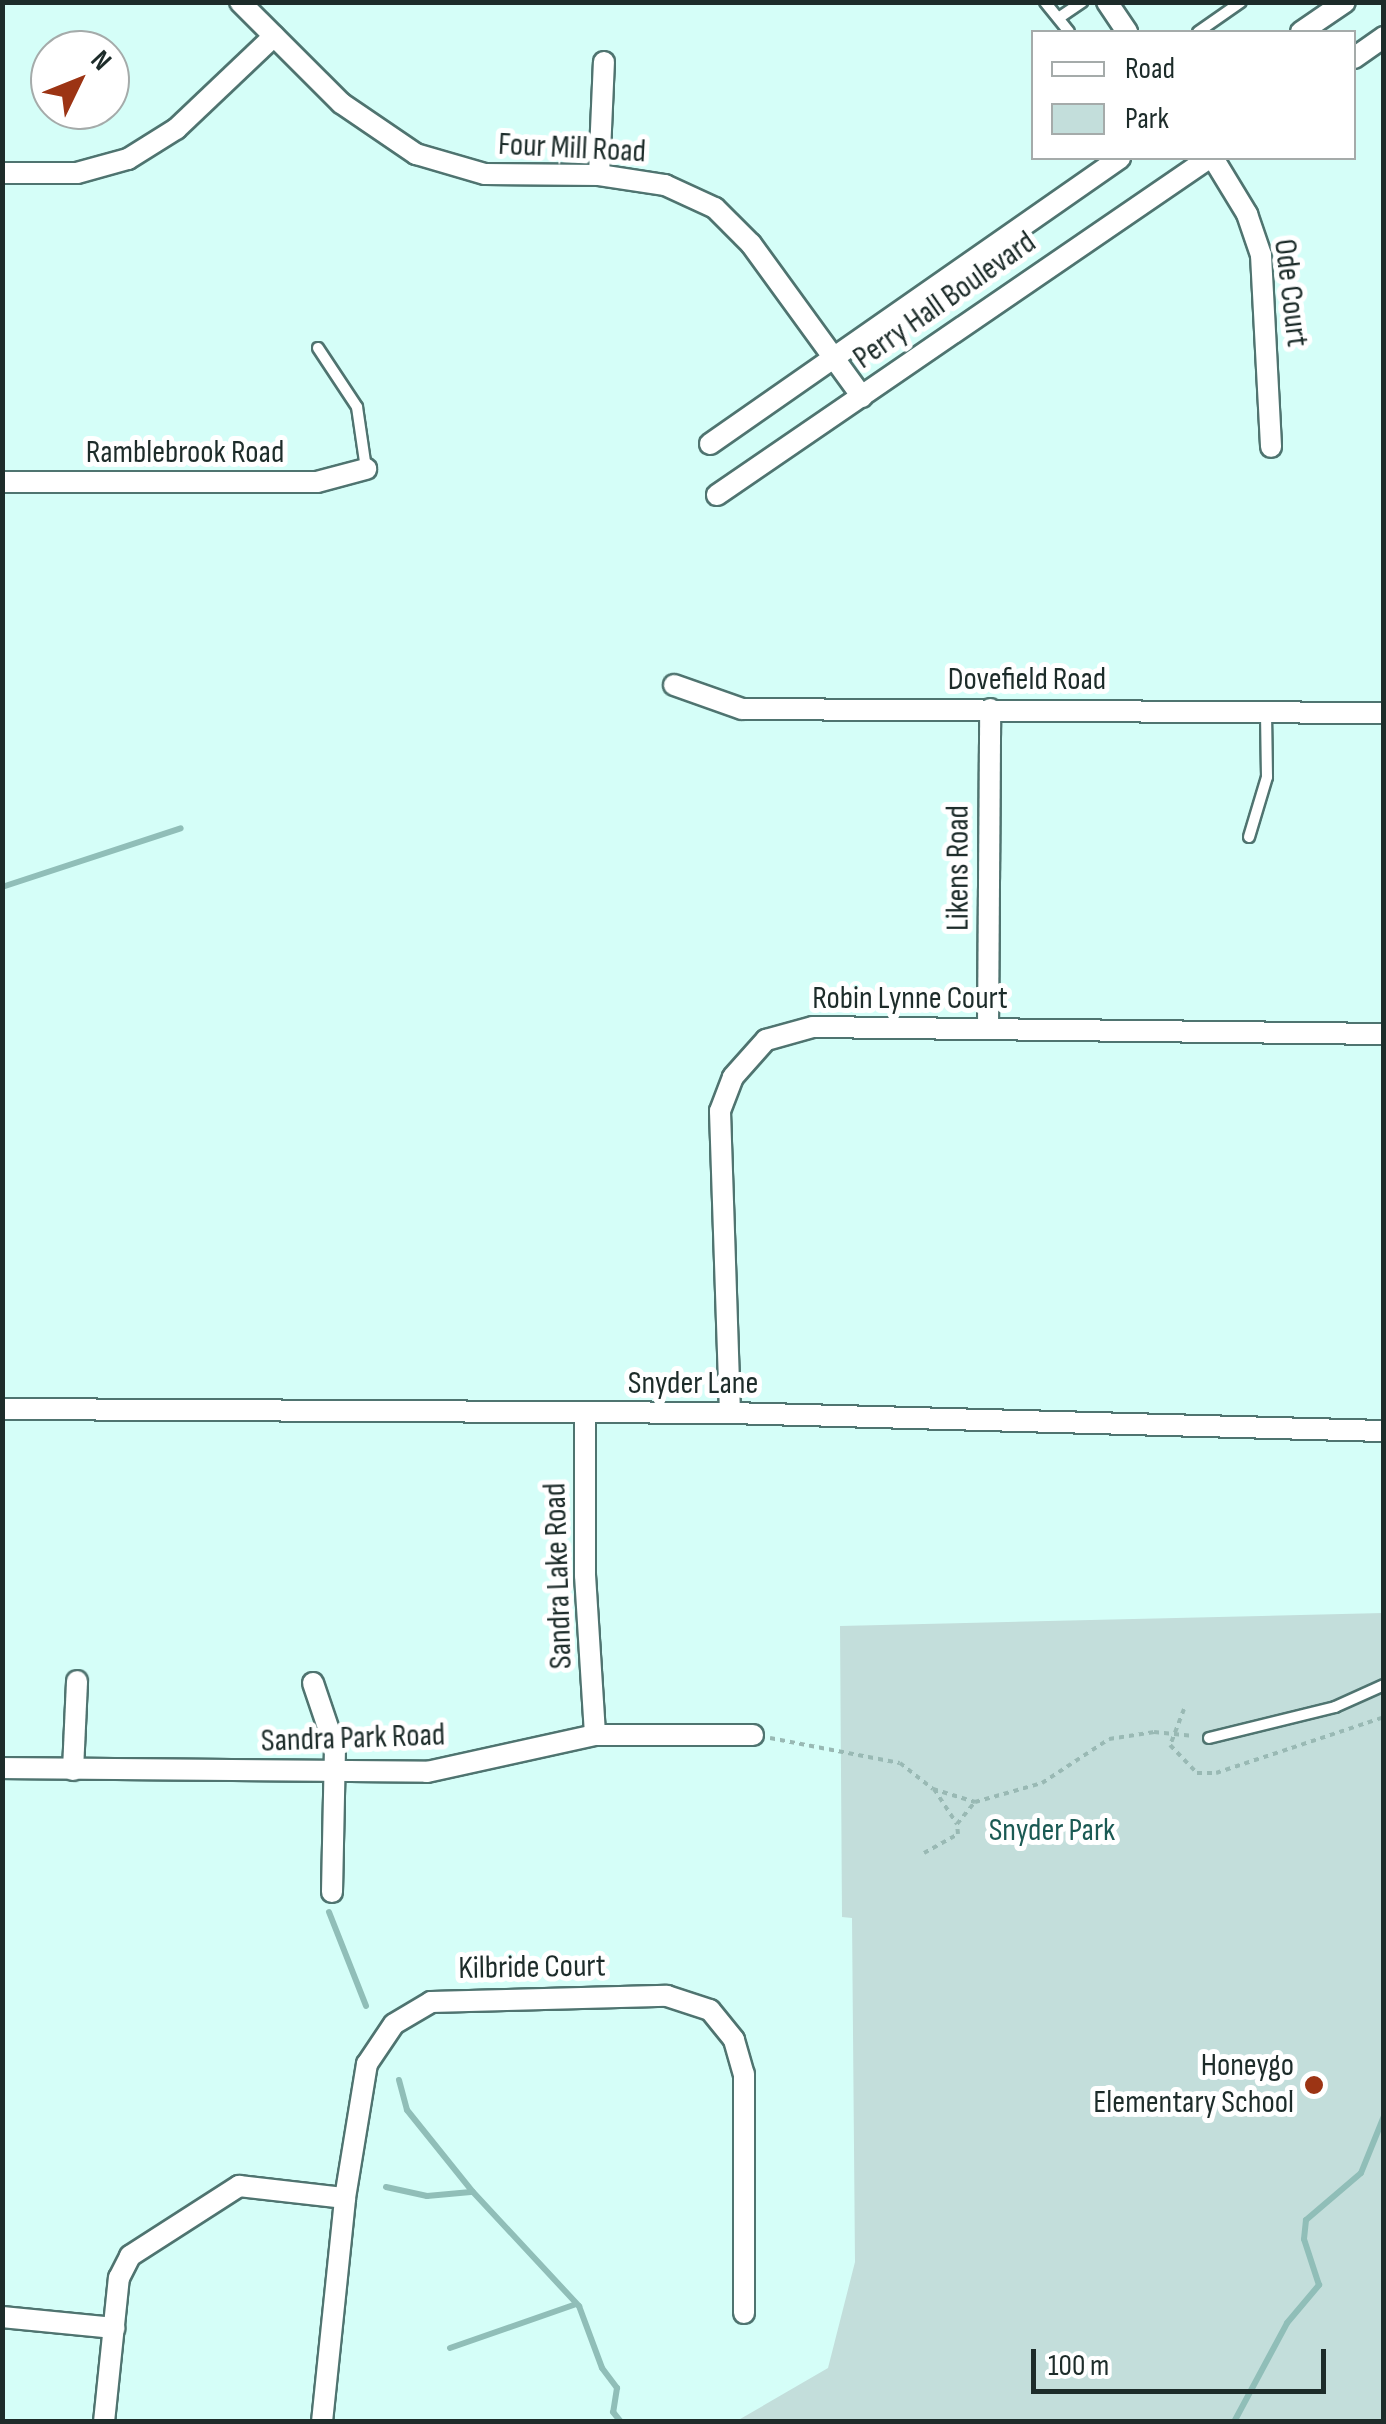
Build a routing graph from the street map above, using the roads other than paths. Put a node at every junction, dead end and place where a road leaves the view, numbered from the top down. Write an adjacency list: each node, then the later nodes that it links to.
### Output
1 (240, 2): 12 (street, Four Mill Road)
2 (1045, 2): 7 (lane)
3 (1082, 2): 7 (lane)
4 (1107, 2): 9 (street)
5 (1241, 2): 10 (lane)
6 (1346, 2): 11 (street)
7 (1060, 16): 8 (lane)
8 (1068, 30)
9 (1126, 30)
10 (1201, 30)
11 (1304, 30)
12 (274, 36): 19 (street); 20 (street, Four Mill Road)
13 (1384, 37): 14 (street)
14 (1356, 57)
15 (604, 62): 20 (street)
16 (1117, 160): 22 (street, Perry Hall Boulevard)
17 (1208, 160): 23 (street, Perry Hall Boulevard)
18 (1212, 160): 25 (street, Ode Court)
19 (2, 173)
20 (599, 176): 22 (street, Four Mill Road)
21 (318, 348): 26 (lane)
22 (834, 359): 23 (street, Four Mill Road); 24 (street, Perry Hall Boulevard)
23 (862, 397): 28 (street, Perry Hall Boulevard)
24 (710, 444)
25 (1271, 447)
26 (366, 469): 27 (street, Ramblebrook Road)
27 (2, 482)
28 (717, 495)
29 (674, 685): 30 (street, Dovefield Road)
30 (990, 709): 31 (street, Dovefield Road); 34 (street, Likens Road)
31 (1266, 712): 32 (street, Dovefield Road); 33 (lane)
32 (1384, 713)
33 (1249, 838)
34 (988, 1027): 35 (street, Robin Lynne Court); 37 (street, Robin Lynne Court)
35 (1384, 1034)
36 (2, 1409): 38 (street, Snyder Lane)
37 (730, 1412): 38 (street, Snyder Lane); 39 (street, Snyder Lane)
38 (586, 1414): 43 (street, Sandra Lake Road)
39 (1384, 1432)
40 (77, 1681): 47 (street)
41 (313, 1683): 48 (street)
42 (1384, 1685): 45 (lane)
43 (596, 1734): 44 (street, Sandra Park Road); 48 (street, Sandra Park Road)
44 (753, 1735)
45 (1209, 1738)
46 (2, 1768): 47 (street, Sandra Park Road)
47 (73, 1770): 48 (street, Sandra Park Road)
48 (337, 1774): 49 (street)
49 (332, 1892)
50 (345, 2198): 51 (street, Kilbride Court); 53 (street); 55 (street, Kilbride Court)
51 (744, 2313)
52 (2, 2317): 53 (street)
53 (114, 2328): 54 (street)
54 (104, 2422)
55 (322, 2422)

